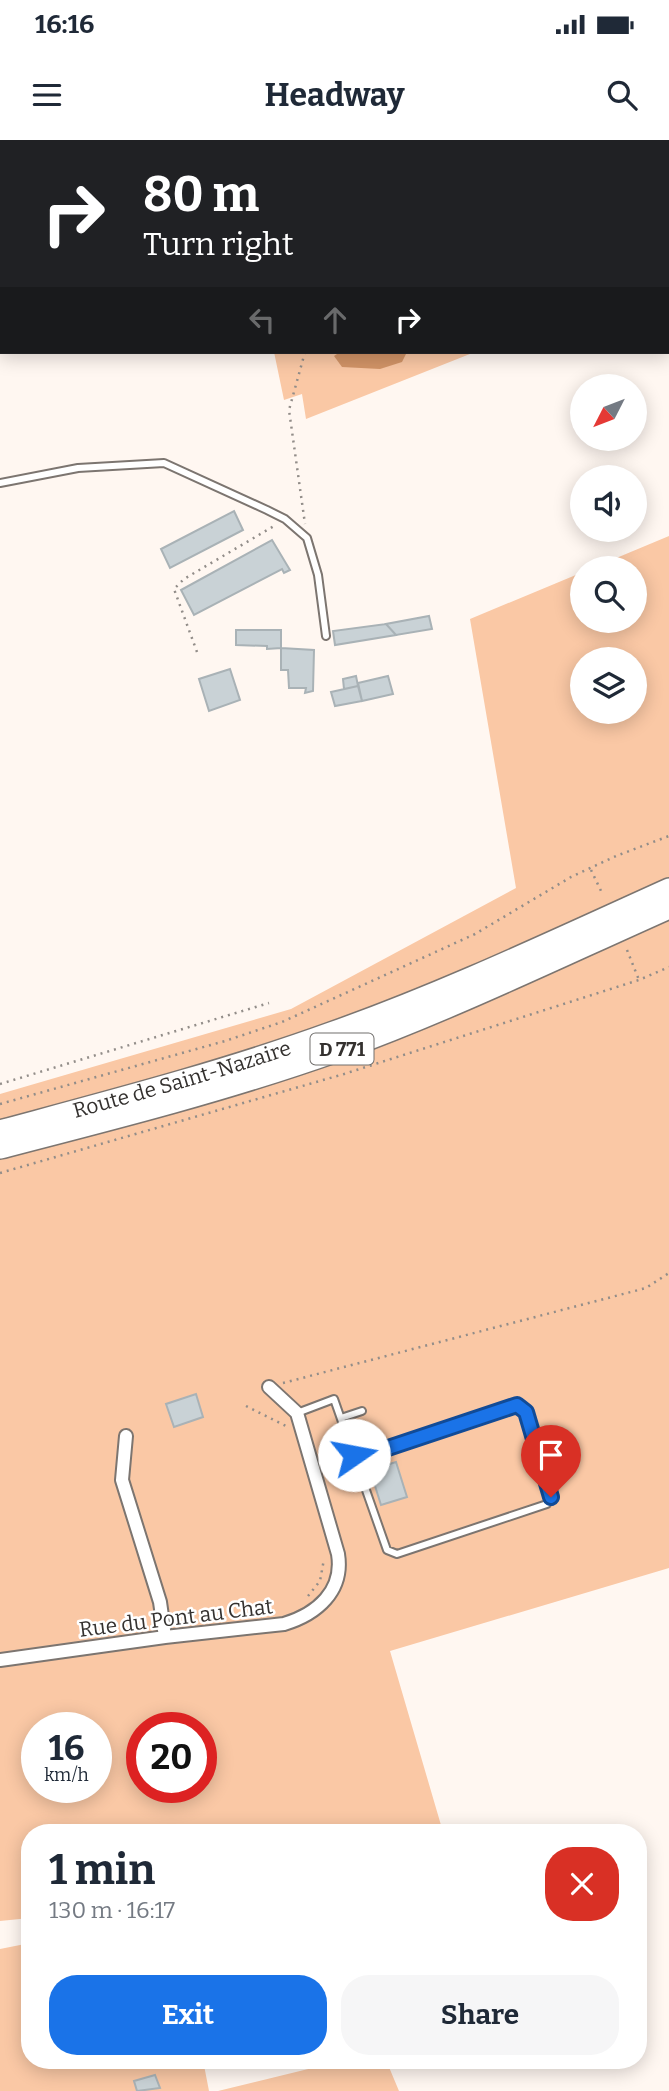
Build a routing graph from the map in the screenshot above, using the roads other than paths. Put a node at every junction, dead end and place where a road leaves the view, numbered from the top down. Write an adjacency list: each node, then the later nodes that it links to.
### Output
1 (0, 483): 2 (lane)
2 (326, 636)
3 (669, 889): 5 (main road, Route de Saint-Nazaire)
4 (669, 908): 6 (main road, Route de Saint-Nazaire / D 771)
5 (0, 1131)
6 (0, 1148)
7 (270, 1387): 9 (street, Rue du Pont au Chat)
8 (362, 1411): 10 (lane)
9 (297, 1413): 10 (lane); 13 (street, Rue du Pont au Chat)
10 (341, 1418): 12 (lane)
11 (127, 1436): 13 (street)
12 (354, 1455): 12 (lane)
13 (165, 1637): 14 (street, Rue du Pont au Chat)
14 (0, 1660)

